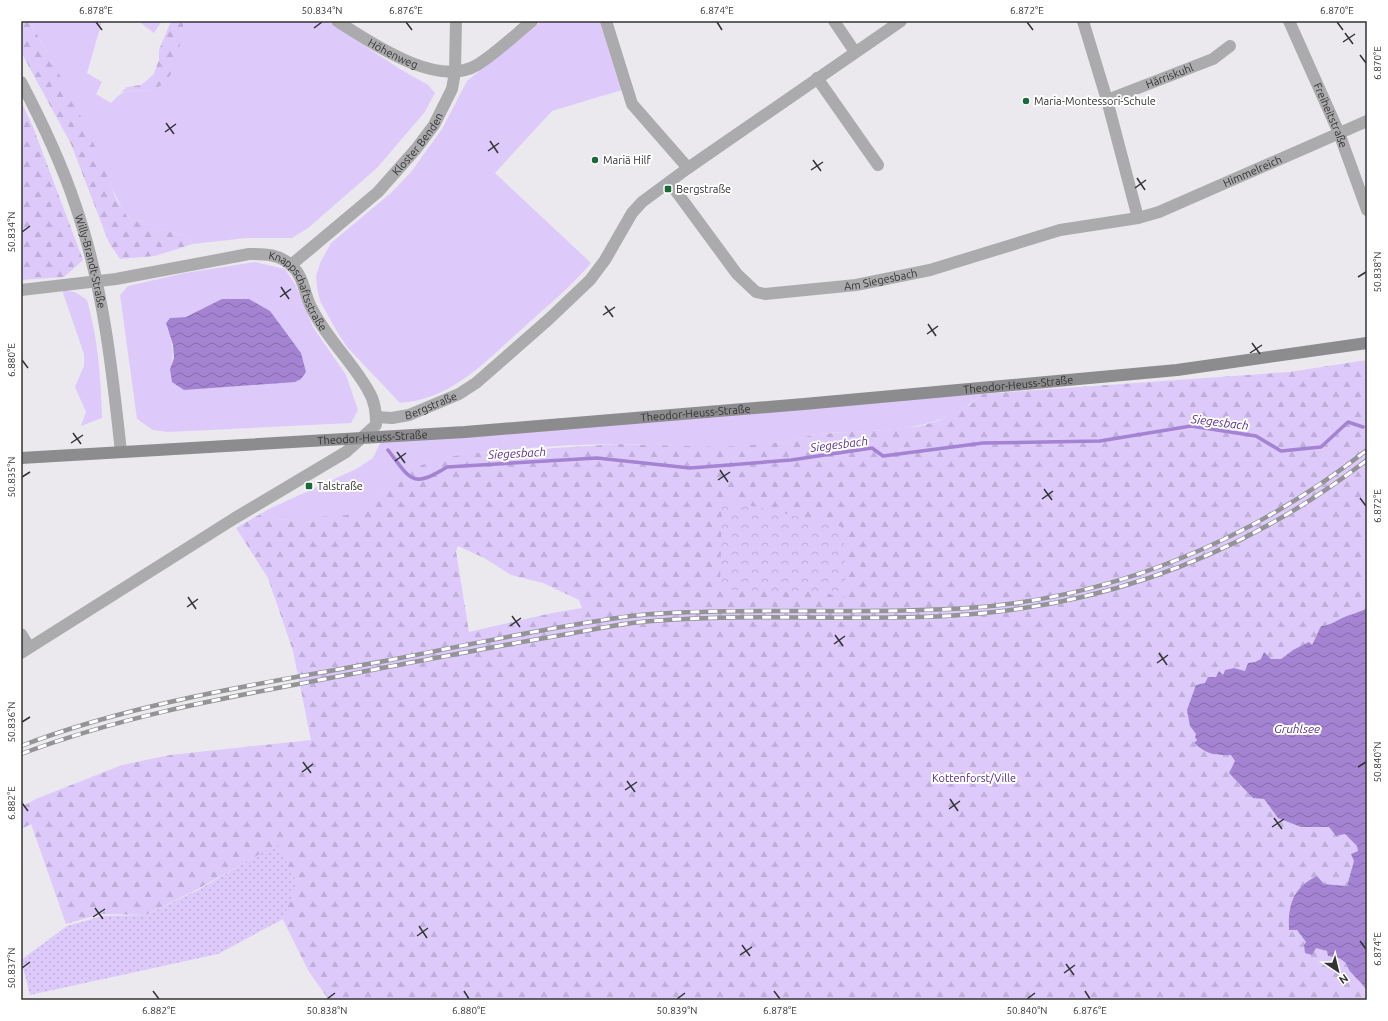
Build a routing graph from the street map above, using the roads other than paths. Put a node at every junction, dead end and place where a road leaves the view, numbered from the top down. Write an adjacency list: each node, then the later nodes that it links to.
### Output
1 (337, 21): 11 (street, Höhenweg)
2 (456, 21): 11 (street, Kloster Benden)
3 (532, 21): 11 (street)
4 (606, 21): 18 (street)
5 (834, 21): 10 (street)
6 (901, 21): 10 (street, Bergstraße)
7 (1084, 21): 14 (street)
8 (1289, 21): 16 (street, Freiheitstraße)
9 (1230, 46): 14 (street, Härriskuhl)
10 (855, 52): 12 (street, Bergstraße)
11 (454, 72): 22 (street, Kloster Benden)
12 (817, 78): 17 (street); 18 (street, Bergstraße)
13 (21, 82): 23 (street, Willy-Brandt-Straße)
14 (1107, 100): 21 (street)
15 (1367, 121): 16 (street, Himmelreich)
16 (1339, 133): 20 (street, Freiheitstraße); 21 (street, Himmelreich)
17 (878, 165)
18 (688, 168): 19 (street, Bergstraße)
19 (670, 182): 21 (street, Am Siegesbach); 26 (street, Bergstraße)
20 (1367, 210)
21 (1138, 218)
22 (291, 265): 23 (street, Knappschaftsstraße); 26 (street, Knappschaftsstraße)
23 (96, 280): 24 (street, Knappschaftsstraße); 27 (street, Willy-Brandt-Straße)
24 (21, 290)
25 (1367, 343): 27 (main road, Theodor-Heuss-Straße)
26 (376, 417): 30 (street)
27 (121, 452): 28 (main road, Theodor-Heuss-Straße)
28 (21, 458)
29 (21, 634): 30 (street)
30 (25, 650)

